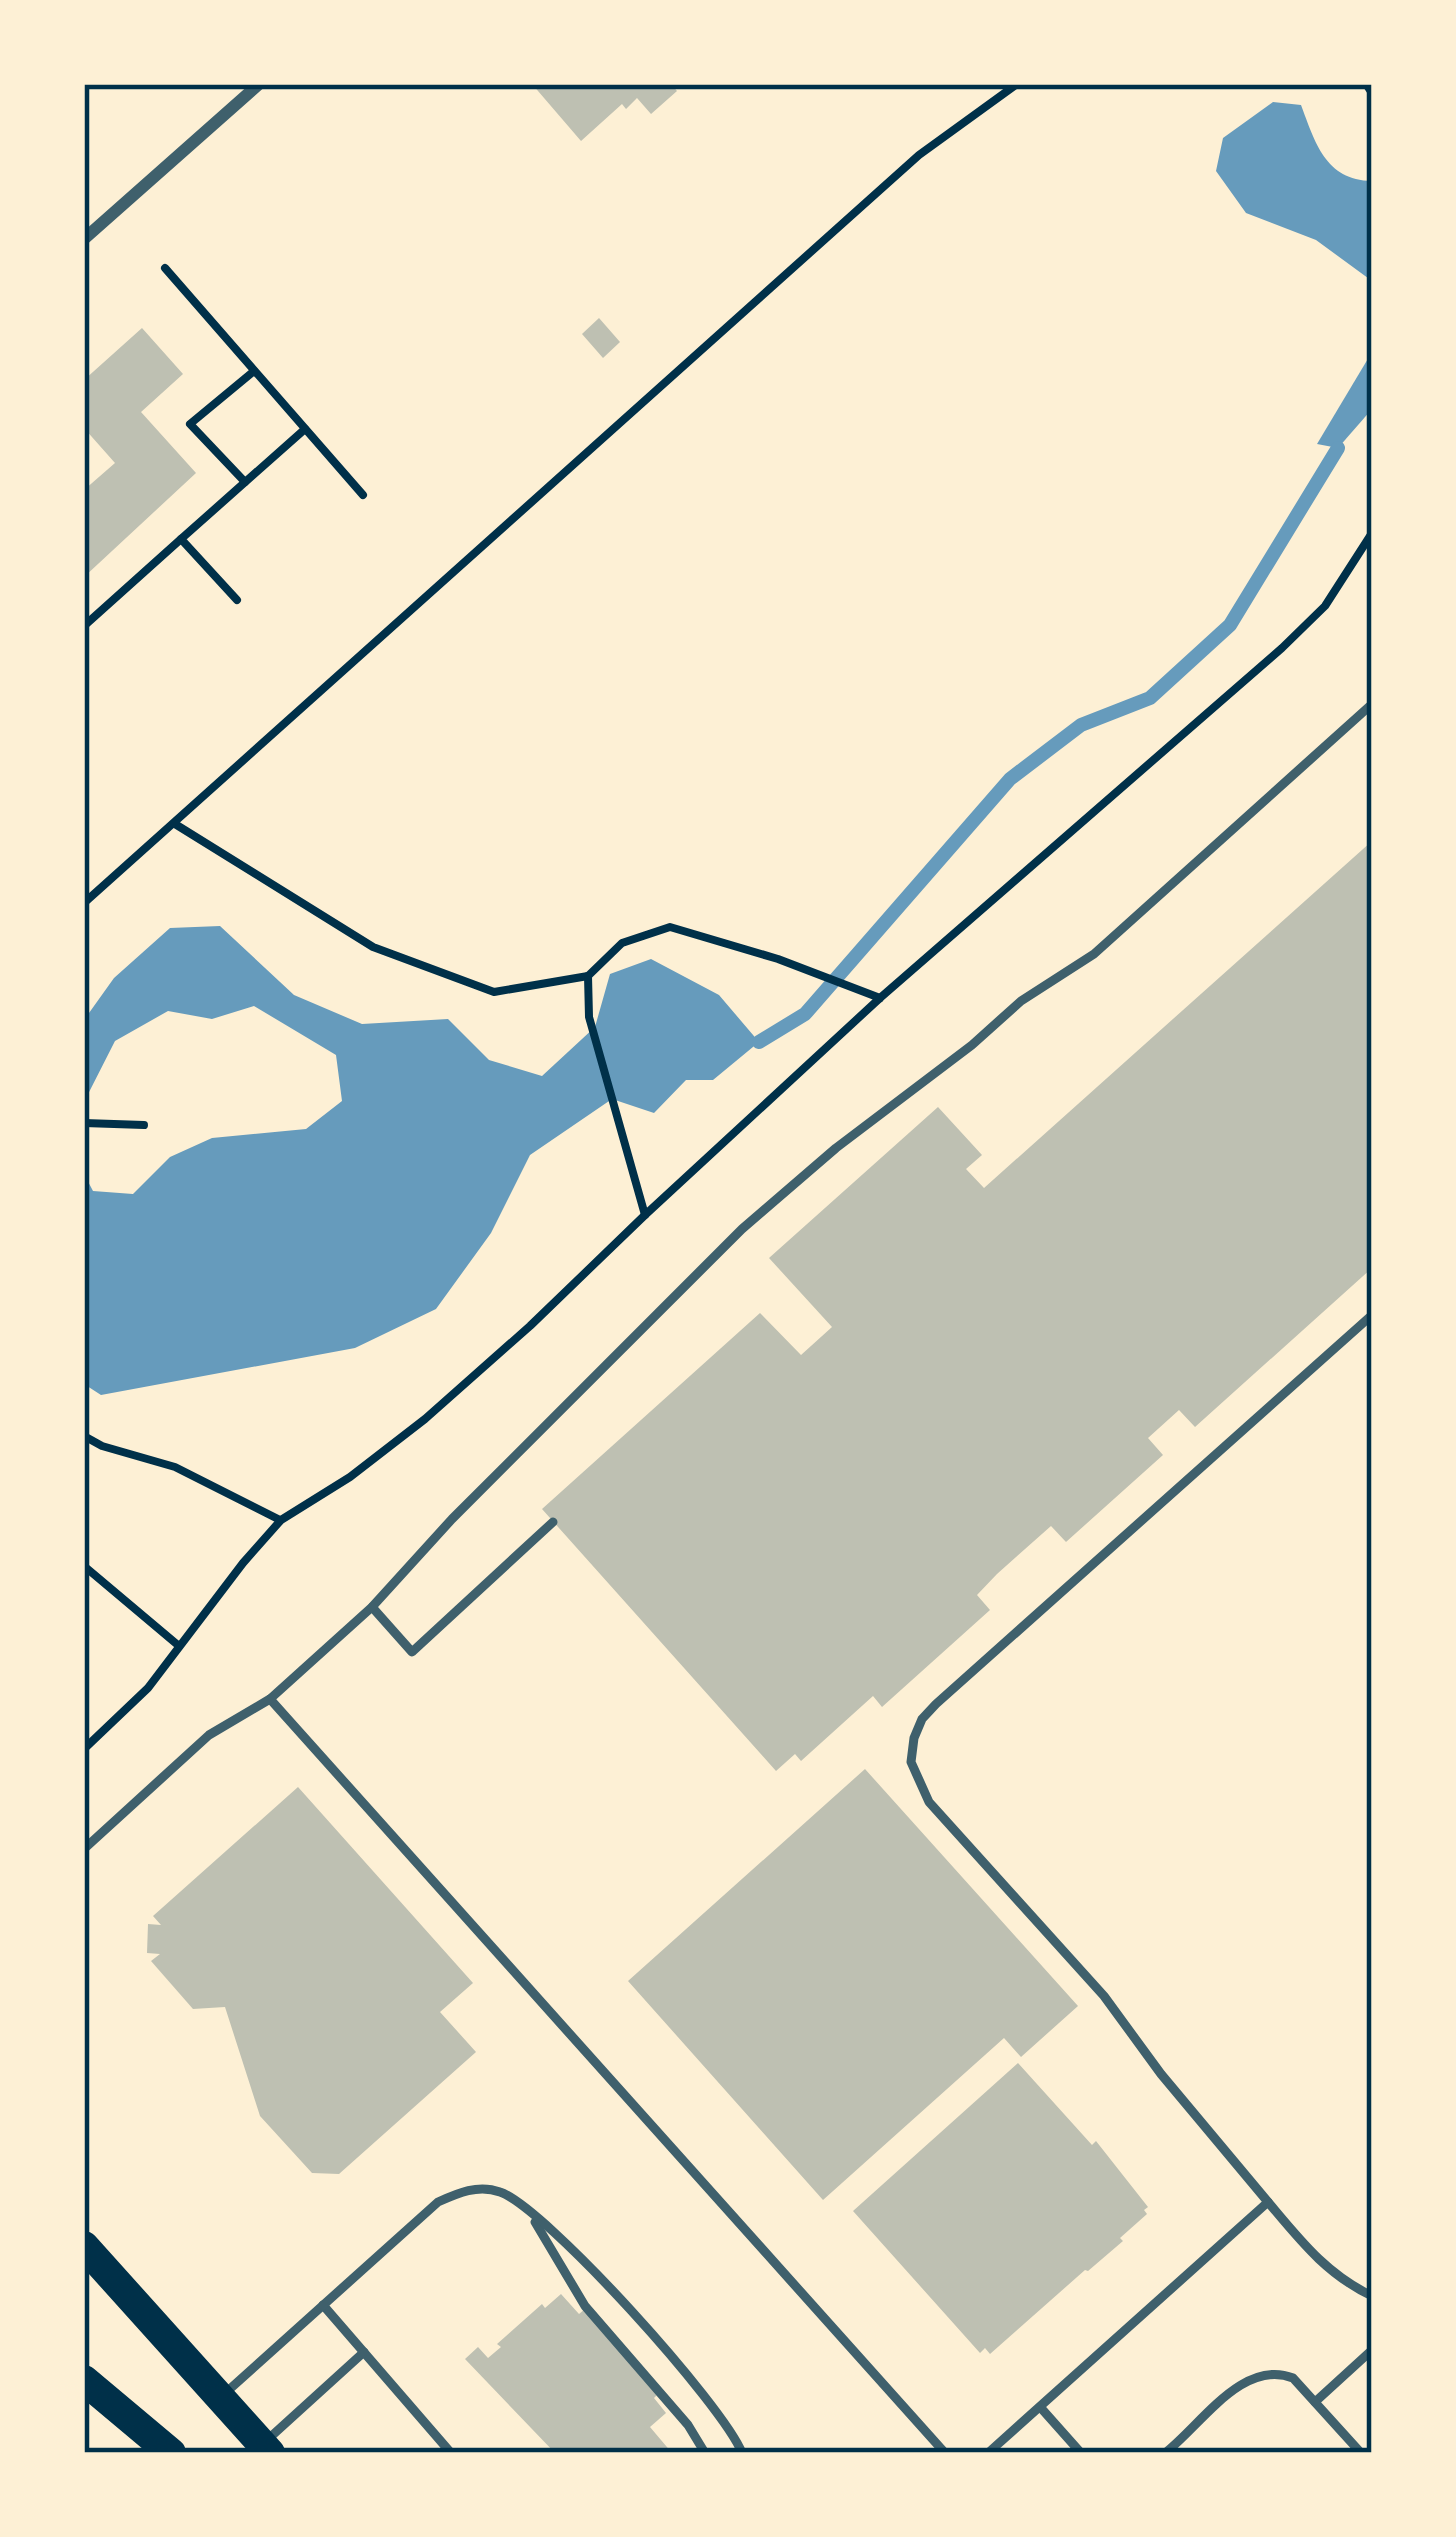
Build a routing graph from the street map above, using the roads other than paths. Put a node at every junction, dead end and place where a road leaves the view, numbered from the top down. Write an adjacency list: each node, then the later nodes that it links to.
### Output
1 (259, 84): 2 (street)
2 (84, 239)
3 (1372, 704): 6 (lane)
4 (1372, 1315): 9 (lane)
5 (554, 1522): 6 (lane)
6 (372, 1607): 7 (lane)
7 (270, 1699): 8 (lane); 25 (lane)
8 (84, 1849)
9 (1268, 2202): 12 (lane); 19 (lane)
10 (522, 2204): 13 (lane); 23 (lane); 24 (lane)
11 (84, 2246): 17 (main road)
12 (1372, 2296)
13 (323, 2305): 15 (lane); 17 (lane)
14 (1372, 2350): 18 (lane)
15 (364, 2352): 20 (lane); 21 (lane)
16 (84, 2380): 22 (main road)
17 (221, 2397): 20 (main road)
18 (1315, 2402): 28 (lane); 29 (lane)
19 (1041, 2408): 26 (lane); 27 (lane)
20 (266, 2449)
21 (452, 2451)
22 (171, 2453)
23 (705, 2453)
24 (742, 2453)
25 (945, 2453)
26 (988, 2453)
27 (1081, 2453)
28 (1165, 2453)
29 (1361, 2453)

